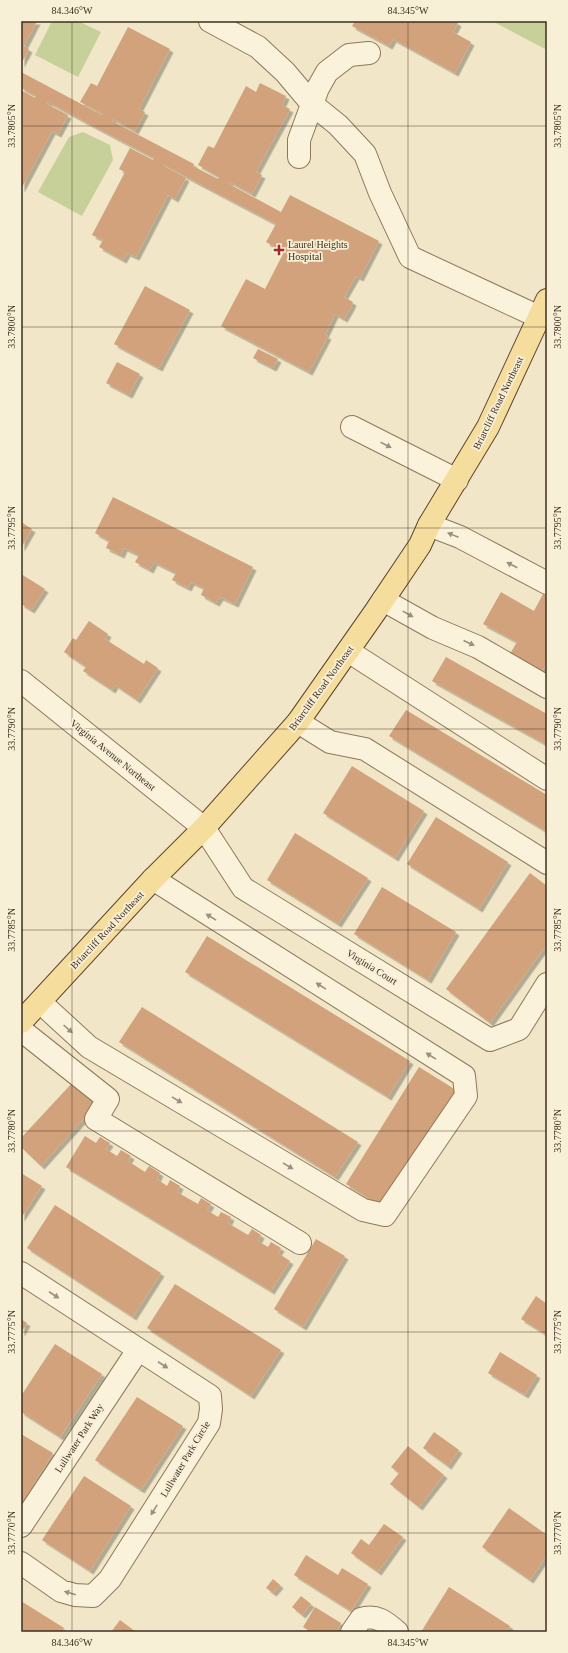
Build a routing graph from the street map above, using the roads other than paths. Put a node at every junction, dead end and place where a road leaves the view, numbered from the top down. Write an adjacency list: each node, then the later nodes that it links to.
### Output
1 (210, 21): 3 (street)
2 (369, 53): 3 (street)
3 (312, 104): 4 (street); 5 (street)
4 (299, 157)
5 (543, 308): 7 (main road, Briarcliff Road Northeast)
6 (352, 427): 7 (street, one-way to 7)
7 (457, 480): 8 (main road, Briarcliff Road Northeast)
8 (429, 525): 9 (street, one-way to 8); 10 (main road, Briarcliff Road Northeast)
9 (547, 583)
10 (383, 600): 11 (main road, Briarcliff Road Northeast); 13 (street, one-way to 13)
11 (348, 651): 14 (main road, Briarcliff Road Northeast); 15 (street)
12 (21, 681): 16 (street, Virginia Avenue Northeast)
13 (547, 687)
14 (298, 722): 16 (main road, Briarcliff Road Northeast); 17 (street)
15 (547, 779)
16 (204, 828): 18 (main road, Briarcliff Road Northeast); 19 (street, Virginia Court)
17 (547, 864)
18 (153, 879): 20 (main road, Briarcliff Road Northeast); 20 (street, one-way to 18)
19 (547, 984)
20 (40, 1002): 21 (main road, Briarcliff Road Northeast)
21 (21, 1022)
22 (21, 1030): 23 (street)
23 (300, 1243)
24 (21, 1273): 25 (street, Lullwater Park Circle, one-way to 25)
25 (138, 1350): 26 (street, Lullwater Park Way); 27 (street, Lullwater Park Circle, one-way to 27)
26 (21, 1526)
27 (21, 1563)
28 (352, 1632): 29 (street)
29 (397, 1632)

